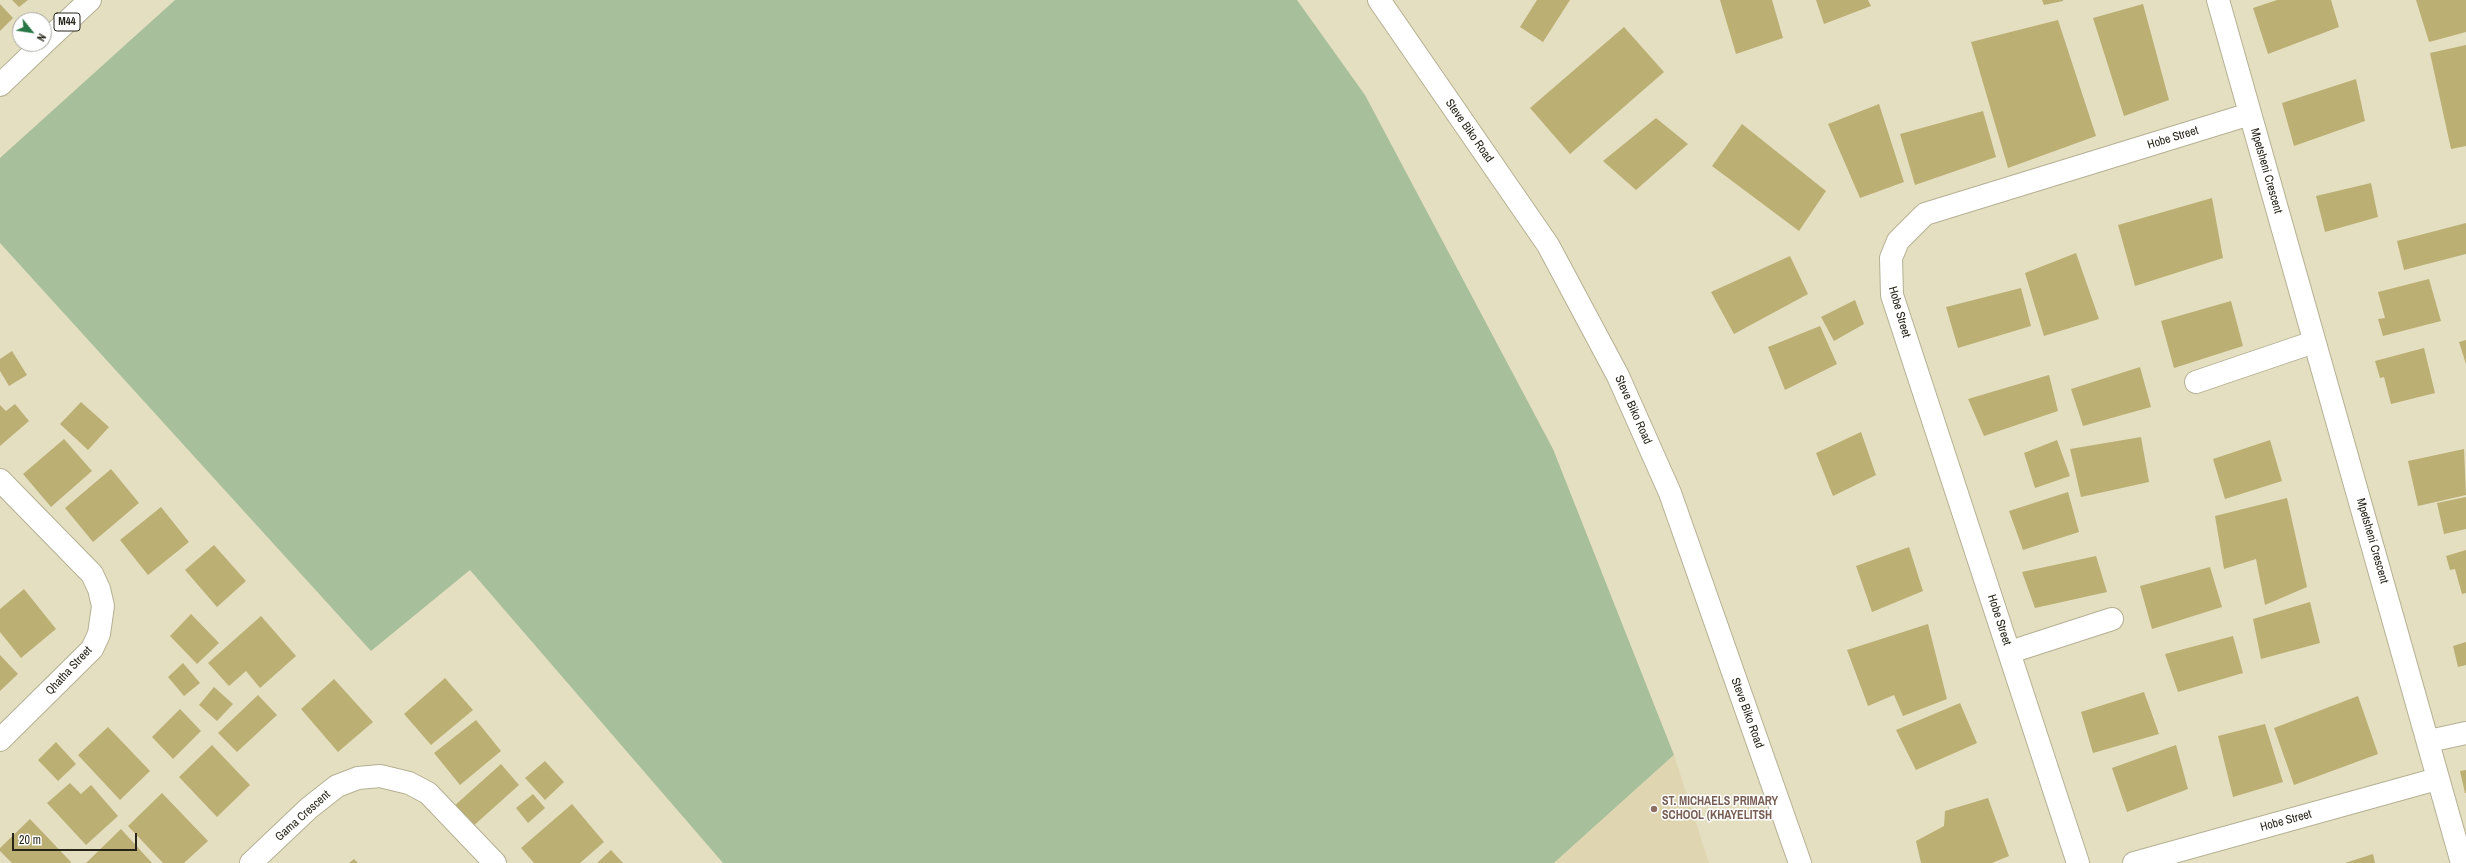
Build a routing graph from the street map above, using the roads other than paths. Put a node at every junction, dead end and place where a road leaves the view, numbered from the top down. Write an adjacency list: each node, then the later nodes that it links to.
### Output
1 (90, 0): 4 (street, M44)
2 (1379, 0): 19 (street, Steve Biko Road)
3 (2218, 0): 7 (street, Mpetsheni Crescent)
4 (52, 36)
5 (35, 52): 6 (street, M44)
6 (0, 85)
7 (2250, 114): 8 (street, Mpetsheni Crescent); 12 (street, Hobe Street)
8 (2314, 342): 9 (street); 15 (street, Mpetsheni Crescent)
9 (2196, 382)
10 (0, 480): 14 (street, Qhatha Street)
11 (2112, 619): 12 (street, Hobe Street)
12 (2010, 652): 20 (street, Hobe Street)
13 (2466, 733): 15 (street)
14 (0, 740)
15 (2429, 741): 16 (street, Mpetsheni Crescent)
16 (2438, 780): 21 (street, Hobe Street); 22 (street, Mpetsheni Crescent)
17 (251, 863): 18 (street, Gama Crescent)
18 (495, 863)
19 (1800, 863)
20 (2078, 863)
21 (2134, 863)
22 (2462, 863)

